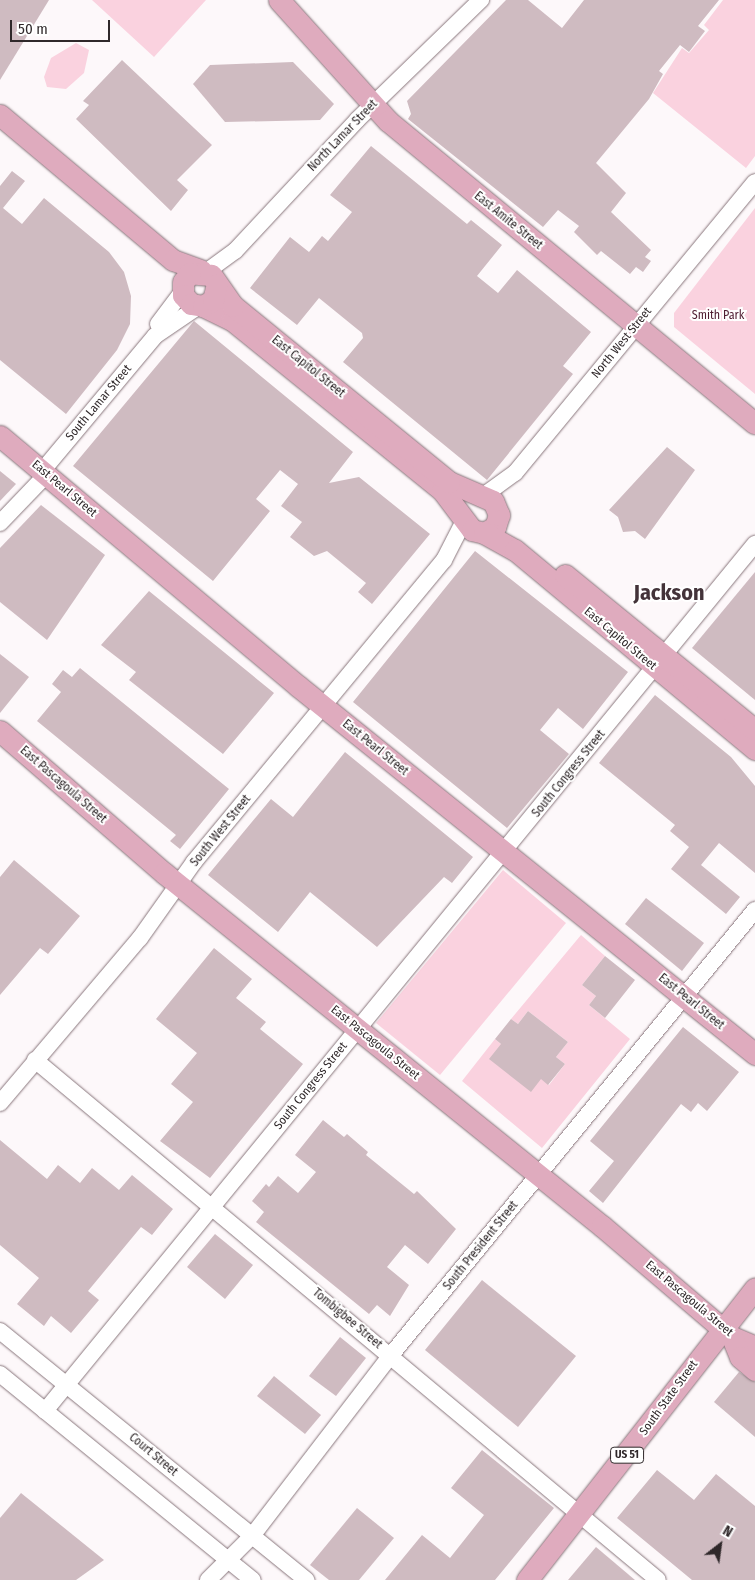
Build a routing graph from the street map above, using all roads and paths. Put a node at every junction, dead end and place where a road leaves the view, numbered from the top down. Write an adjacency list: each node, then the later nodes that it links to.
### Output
1 (279, 0): 3 (main road, East Amite Street)
2 (481, 0): 3 (street, North Lamar Street)
3 (373, 105): 7 (street, North Lamar Street); 10 (main road, East Amite Street)
4 (0, 115): 7 (main road)
5 (0, 132): 8 (main road)
6 (755, 182): 10 (street, North West Street)
7 (208, 276): 8 (main road); 9 (main road); 15 (main road, East Capitol Street)
8 (182, 290): 9 (main road); 11 (street, South Lamar Street)
9 (201, 306): 11 (street, South Lamar Street); 17 (main road, East Capitol Street)
10 (636, 326): 12 (main road, East Amite Street); 15 (street, North West Street)
11 (155, 336): 14 (street, South Lamar Street)
12 (755, 423)
13 (0, 436): 14 (main road, East Pearl Street)
14 (45, 472): 16 (street, South Lamar Street); 20 (main road, East Pearl Street)
15 (490, 505): 17 (main road); 17 (main road); 19 (main road, East Capitol Street)
16 (0, 523)
17 (472, 525): 19 (main road, East Capitol Street); 20 (street, South West Street)
18 (755, 544): 19 (street, South Congress Street)
19 (659, 662): 21 (main road, East Capitol Street); 23 (main road, East Capitol Street); 24 (street, South Congress Street)
20 (323, 707): 24 (main road, East Pearl Street); 25 (street, South West Street)
21 (755, 730)
22 (0, 731): 25 (main road, East Pascagoula Street)
23 (755, 748)
24 (505, 853): 27 (main road, East Pearl Street); 28 (street, South Congress Street)
25 (180, 884): 28 (main road, East Pascagoula Street); 30 (street, South West Street)
26 (755, 910): 27 (street, South President Street)
27 (684, 996): 29 (main road, East Pearl Street); 32 (street, South President Street)
28 (358, 1029): 32 (main road, East Pascagoula Street); 33 (street, South Congress Street)
29 (755, 1054)
30 (35, 1060): 31 (street, South West Street); 33 (street, Tombigbee Street)
31 (0, 1103)
32 (539, 1176): 36 (main road, East Pascagoula Street); 38 (street, South President Street)
33 (212, 1207): 38 (street, Tombigbee Street); 41 (street, South Congress Street)
34 (755, 1288): 36 (main road, South State Street / US 51)
35 (0, 1331): 41 (street, Court Street)
36 (728, 1332): 37 (main road, East Pascagoula Street); 39 (main road); 43 (main road, South State Street / US 51)
37 (755, 1347)
38 (391, 1356): 43 (street, Tombigbee Street); 44 (street, South President Street)
39 (755, 1370)
40 (0, 1374): 42 (street)
41 (69, 1385): 42 (street, South Congress Street); 44 (street, Court Street)
42 (45, 1411): 45 (street)
43 (580, 1514): 49 (main road, South State Street / US 51); 50 (street, Tombigbee Street)
44 (252, 1536): 45 (street, South President Street); 48 (street, Court Street)
45 (226, 1558): 46 (street, South President Street); 47 (street)
46 (208, 1580)
47 (252, 1580)
48 (306, 1580)
49 (527, 1580)
50 (658, 1580)

